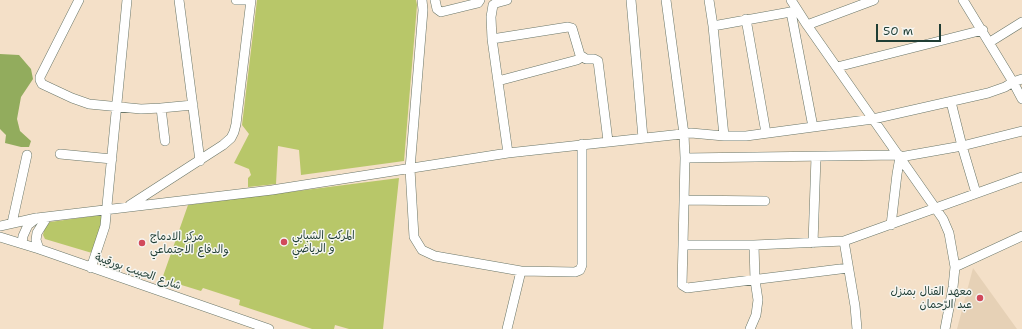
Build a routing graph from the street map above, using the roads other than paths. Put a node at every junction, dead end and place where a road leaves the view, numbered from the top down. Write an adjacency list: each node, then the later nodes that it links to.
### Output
1 (79, 0): 32 (street)
2 (127, 0): 32 (street)
3 (179, 0): 31 (street)
4 (236, 0): 5 (street)
5 (251, 0): 52 (street)
6 (422, 0): 53 (street)
7 (435, 0): 8 (street)
8 (480, 0)
9 (508, 0): 23 (street)
10 (631, 0): 40 (street)
11 (666, 0): 37 (street)
12 (709, 0): 21 (street)
13 (791, 0): 17 (street)
14 (874, 0): 16 (street)
15 (963, 0): 22 (street)
16 (862, 2): 20 (street)
17 (794, 11): 18 (street); 20 (street); 35 (street)
18 (746, 19): 21 (street); 38 (street)
19 (1022, 22): 24 (street)
20 (807, 25): 26 (street)
21 (713, 26): 39 (street)
22 (983, 30): 24 (street); 26 (street)
23 (492, 39): 25 (street); 28 (street)
24 (990, 42): 27 (street)
25 (582, 57): 28 (street); 42 (street)
26 (836, 67): 34 (street)
27 (1018, 80): 29 (street); 30 (street)
28 (498, 81): 45 (street)
29 (1022, 99)
30 (951, 102): 34 (street); 44 (street)
31 (193, 105): 33 (street); 52 (street)
32 (117, 106): 33 (street); 51 (street)
33 (161, 108): 41 (street)
34 (873, 119): 35 (street); 48 (street)
35 (813, 127): 38 (street)
36 (1022, 131): 44 (street)
37 (684, 134): 39 (street); 40 (street); 50 (street)
38 (766, 134): 39 (street)
39 (724, 136)
40 (643, 138): 42 (street)
41 (165, 141)
42 (608, 141): 43 (street)
43 (582, 144): 45 (street); 76 (street)
44 (962, 146): 48 (street); 55 (street)
45 (508, 153): 53 (street)
46 (60, 154): 51 (street)
47 (27, 156): 62 (street)
48 (900, 156): 49 (street); 59 (street); 63 (street)
49 (816, 157): 50 (street); 68 (street)
50 (685, 158): 56 (street)
51 (112, 159): 60 (street)
52 (200, 161): 58 (street)
53 (410, 169): 58 (street); 76 (street)
54 (1022, 177): 55 (street)
55 (976, 193): 59 (street)
56 (684, 200): 57 (street); 70 (street)
57 (765, 201)
58 (129, 206): 60 (street)
59 (937, 208): 63 (street); 73 (street)
60 (108, 209): 61 (street); 74 (street)
61 (42, 218): 62 (street); 69 (street); 72 (street)
62 (12, 223): 64 (street)
63 (891, 225): 67 (street)
64 (0, 226)
65 (1022, 236): 73 (street)
66 (0, 237): 69 (street, شارع الحبيب بورقيبة)
67 (844, 241): 68 (street); 75 (street)
68 (813, 242): 71 (street)
69 (22, 243): 72 (street, شارع الحبيب بورقيبة)
70 (683, 245): 71 (street); 77 (street)
71 (754, 245): 77 (street)
72 (40, 249): 74 (street, شارع الحبيب بورقيبة)
73 (955, 267): 82 (street)
74 (91, 268): 78 (street, شارع الحبيب بورقيبة)
75 (848, 268): 77 (street); 81 (street)
76 (521, 271): 79 (street)
77 (755, 280): 80 (street)
78 (269, 329)
79 (507, 329)
80 (750, 329)
81 (857, 329)
82 (945, 329)

